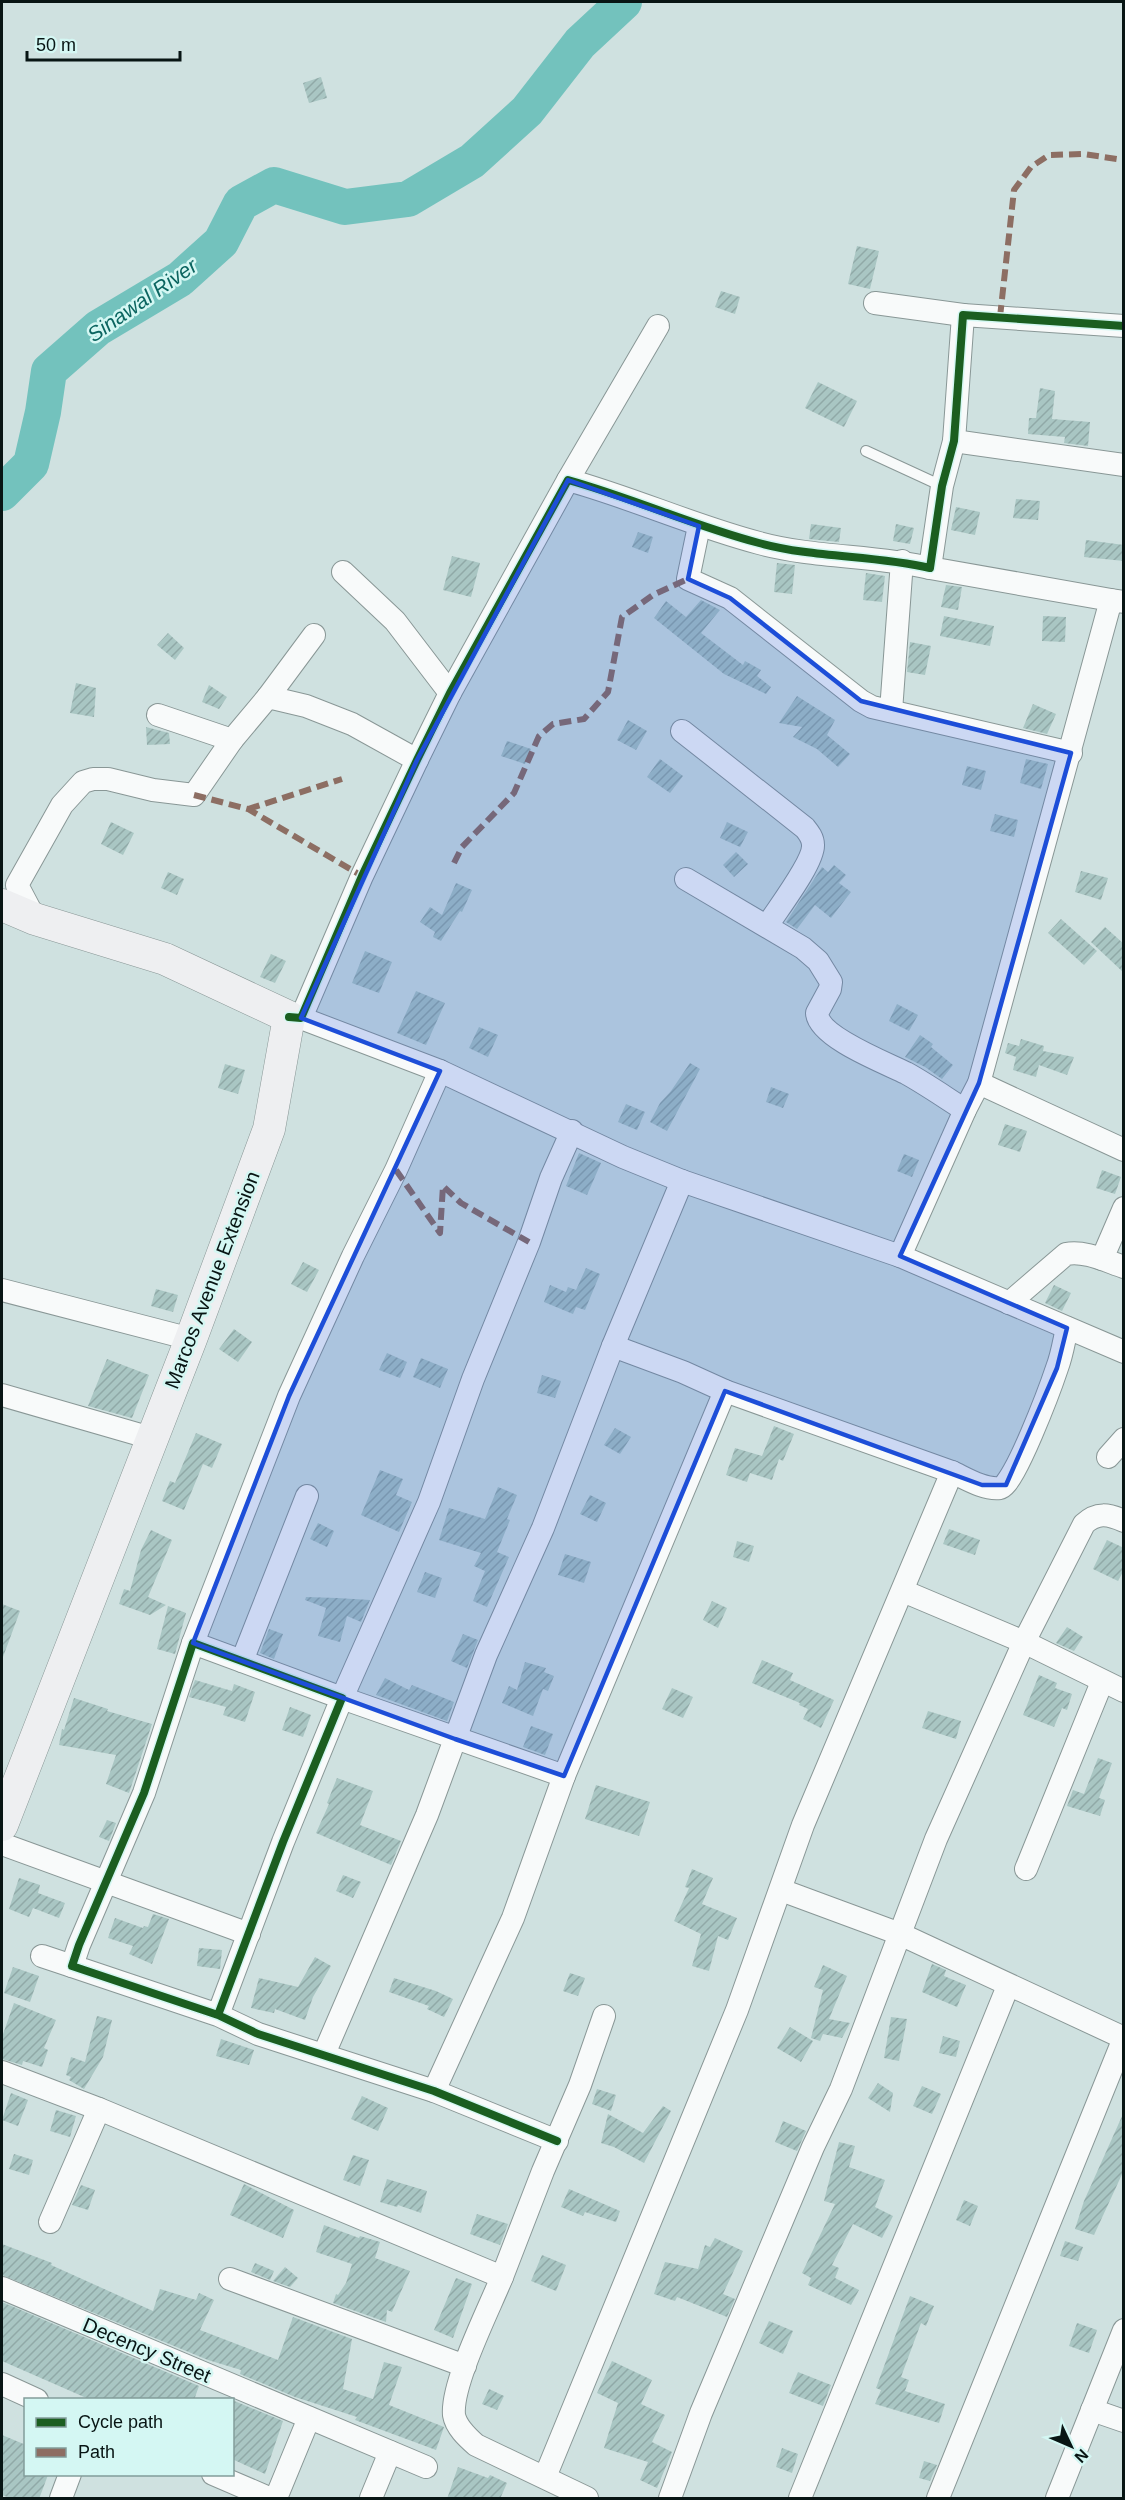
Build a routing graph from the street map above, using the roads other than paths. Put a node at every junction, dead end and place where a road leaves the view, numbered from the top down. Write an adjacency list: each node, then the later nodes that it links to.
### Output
1 (875, 303): 2 (street)
2 (963, 315): 4 (street); 5 (street)
3 (658, 326): 8 (street)
4 (1124, 326)
5 (954, 441): 7 (street); 9 (street)
6 (866, 451): 9 (lane)
7 (1124, 465)
8 (568, 480): 10 (street); 16 (street)
9 (942, 486): 12 (street)
10 (699, 526): 11 (street); 18 (street)
11 (902, 561): 12 (street); 18 (street)
12 (930, 568): 14 (street)
13 (343, 572): 16 (street)
14 (1117, 601): 22 (street)
15 (314, 635): 17 (street)
16 (450, 693): 23 (street)
17 (268, 697): 21 (street); 23 (street)
18 (891, 711): 22 (street)
19 (158, 715): 21 (street)
20 (682, 731): 26 (street)
21 (232, 740): 25 (street)
22 (1071, 753): 29 (street)
23 (417, 760): 27 (street)
24 (686, 879): 26 (street)
25 (7, 887): 27 (street)
26 (767, 926): 30 (street)
27 (295, 1018): 28 (street); 41 (street, Marcos Avenue Extension)
28 (440, 1071): 31 (street); 54 (street)
29 (980, 1083): 30 (street); 32 (street)
30 (965, 1110): 35 (street)
31 (572, 1131): 33 (street); 58 (street)
32 (1124, 1150)
33 (682, 1181): 35 (street); 42 (street)
34 (1124, 1208): 36 (street)
35 (900, 1256): 39 (street)
36 (1102, 1259): 37 (street); 39 (street)
37 (1124, 1267)
38 (2, 1290): 41 (street)
39 (1009, 1303): 40 (street)
40 (1067, 1328): 43 (street); 49 (street)
41 (191, 1339): 46 (street, Marcos Avenue Extension)
42 (613, 1346): 44 (street); 59 (street)
43 (1124, 1352)
44 (725, 1391): 49 (street); 60 (street)
45 (2, 1395): 46 (street)
46 (151, 1438): 61 (street, Marcos Avenue Extension)
47 (1124, 1439): 48 (street)
48 (1108, 1457)
49 (952, 1472): 52 (street)
50 (307, 1497): 55 (street)
51 (1124, 1521): 53 (street)
52 (903, 1590): 53 (street); 65 (street)
53 (1024, 1642): 56 (street); 67 (street)
54 (193, 1643): 55 (street); 64 (street)
55 (242, 1661): 58 (street)
56 (1102, 1682): 57 (street); 63 (street)
57 (1124, 1691)
58 (342, 1698): 59 (street); 66 (street)
59 (455, 1739): 60 (street); 74 (street)
60 (564, 1776): 76 (street)
61 (2, 1825)
62 (2, 1844): 64 (street)
63 (1026, 1869)
64 (107, 1881): 66 (street); 69 (street)
65 (781, 1890): 67 (street); 94 (street)
66 (249, 1934): 71 (street)
67 (900, 1934): 70 (street); 100 (street)
68 (42, 1956): 69 (street)
69 (72, 1966): 71 (street)
70 (1008, 1986): 73 (street); 101 (street)
71 (218, 2014): 74 (street)
72 (604, 2016): 78 (street)
73 (1124, 2038): 102 (street)
74 (324, 2054): 76 (street)
75 (2, 2072): 77 (street)
76 (434, 2091): 78 (street)
77 (99, 2109): 79 (street); 80 (street)
78 (557, 2141): 80 (street)
79 (50, 2222)
80 (502, 2277): 84 (street)
81 (230, 2279): 84 (street)
82 (2, 2288): 88 (street, Decency Street)
83 (1124, 2330): 87 (street)
84 (465, 2366): 94 (street)
85 (2, 2384): 86 (street)
86 (33, 2398)
87 (1092, 2409): 89 (street); 103 (street)
88 (309, 2418): 90 (street, Decency Street); 97 (street)
89 (1124, 2421)
90 (390, 2452): 91 (street, Decency Street); 98 (street)
91 (426, 2468)
92 (70, 2476): 95 (street)
93 (215, 2476): 96 (street)
94 (545, 2477): 99 (street)
95 (61, 2499)
96 (269, 2499)
97 (276, 2499)
98 (371, 2499)
99 (587, 2499)
100 (670, 2499)
101 (800, 2499)
102 (938, 2499)
103 (1057, 2499)

